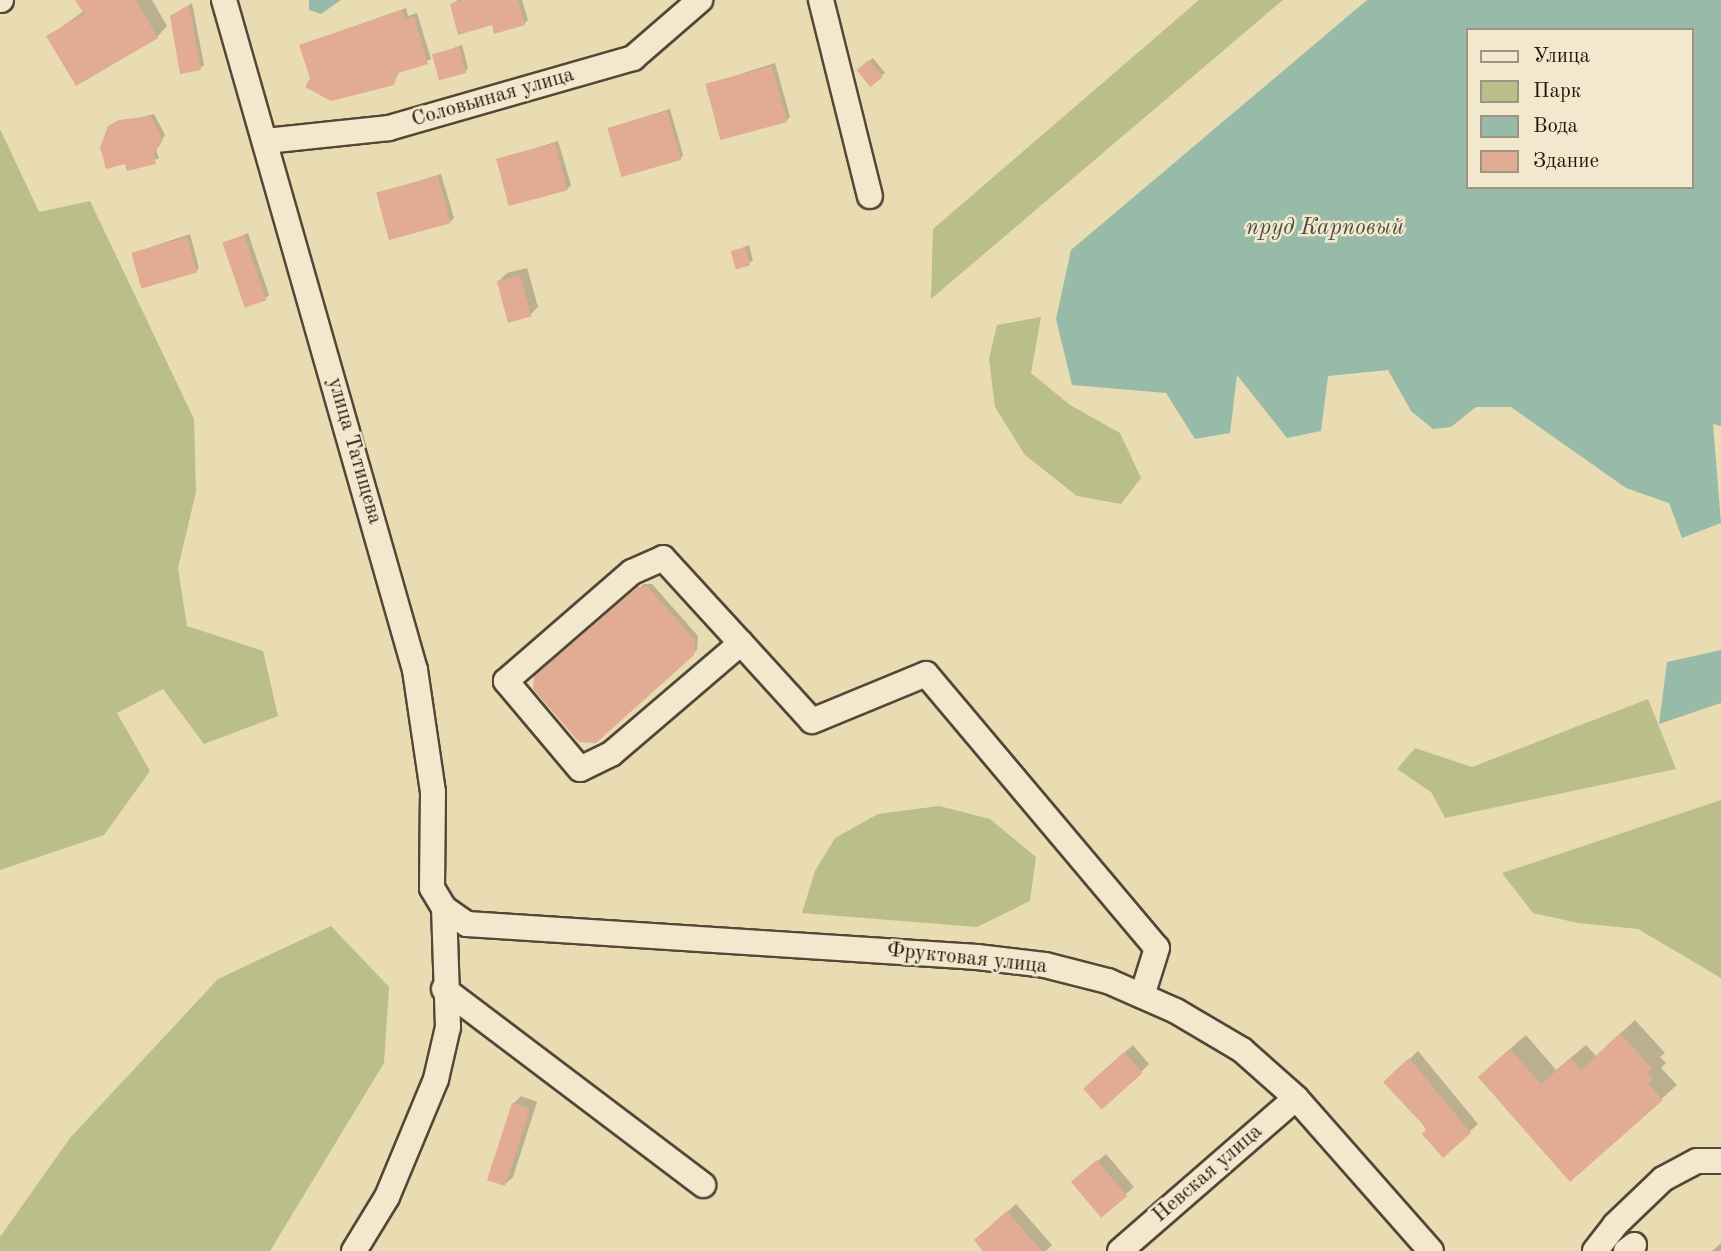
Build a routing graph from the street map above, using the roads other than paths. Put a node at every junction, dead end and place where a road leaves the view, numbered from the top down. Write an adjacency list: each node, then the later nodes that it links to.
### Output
1 (224, 0): 4 (street, улица Татищева)
2 (700, 0): 4 (street, Соловьиная улица)
3 (821, 0): 5 (street)
4 (266, 141): 7 (street, улица Татищева)
5 (870, 196)
6 (741, 643): 6 (street); 9 (street)
7 (444, 908): 8 (street); 9 (street, Фруктовая улица)
8 (444, 989): 12 (street); 13 (street)
9 (1142, 996): 10 (street, Фруктовая улица)
10 (1296, 1098): 14 (street, Невская улица); 15 (street, Фруктовая улица)
11 (1721, 1161): 16 (street)
12 (703, 1185)
13 (354, 1251)
14 (1120, 1251)
15 (1431, 1251)
16 (1595, 1251)

